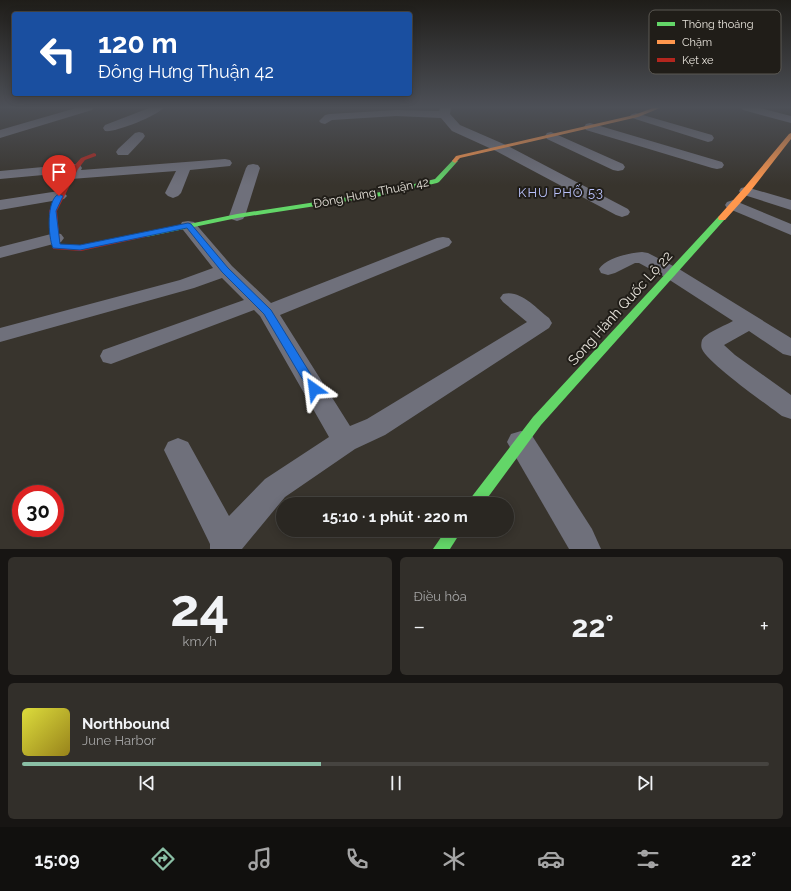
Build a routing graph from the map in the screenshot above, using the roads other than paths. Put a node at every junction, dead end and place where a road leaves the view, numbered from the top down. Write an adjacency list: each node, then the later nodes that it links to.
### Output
1 (469, 134): 9 (street)
2 (561, 134): 7 (street, Đông Hưng Thuận 42)
3 (612, 134): 13 (street)
4 (694, 134): 8 (street)
5 (791, 135): 19 (street, Song Hành Quốc Lộ 22)
6 (139, 136): 10 (street)
7 (551, 136): 9 (street, Đông Hưng Thuận 42); 15 (street)
8 (708, 138)
9 (501, 148): 25 (street); 26 (street, Đông Hưng Thuận 42)
10 (123, 152)
11 (94, 155): 17 (street)
12 (225, 163): 14 (street)
13 (717, 165)
14 (185, 166): 17 (street); 20 (street)
15 (618, 167)
16 (253, 168): 26 (street)
17 (73, 171): 18 (street); 21 (street)
18 (0, 176)
19 (746, 191): 23 (street, Song Hành Quốc Lộ 22); 24 (street)
20 (173, 193)
21 (59, 196): 22 (street); 29 (street)
22 (0, 205)
23 (733, 205): 28 (street); 34 (street, Song Hành Quốc Lộ 22)
24 (791, 205)
25 (622, 212)
26 (237, 216): 27 (street, Đông Hưng Thuận 42)
27 (188, 226): 29 (street, Đông Hưng Thuận 42); 33 (street)
28 (791, 230)
29 (55, 238): 31 (street)
30 (443, 242): 36 (street)
31 (0, 253)
32 (608, 269): 34 (street)
33 (225, 270): 36 (street); 38 (street)
34 (672, 272): 37 (street); 43 (street, Song Hành Quốc Lộ 22)
35 (510, 298): 42 (street)
36 (263, 307): 40 (street); 42 (street)
37 (749, 322): 39 (street); 41 (street)
38 (0, 335)
39 (791, 348)
40 (110, 356)
41 (791, 409)
42 (344, 440): 47 (street)
43 (521, 442): 45 (street, Song Hành Quốc Lộ 22); 49 (street)
44 (178, 450): 47 (street)
45 (480, 497)
46 (450, 537): 48 (street)
47 (226, 545)
48 (441, 549)
49 (585, 549)

